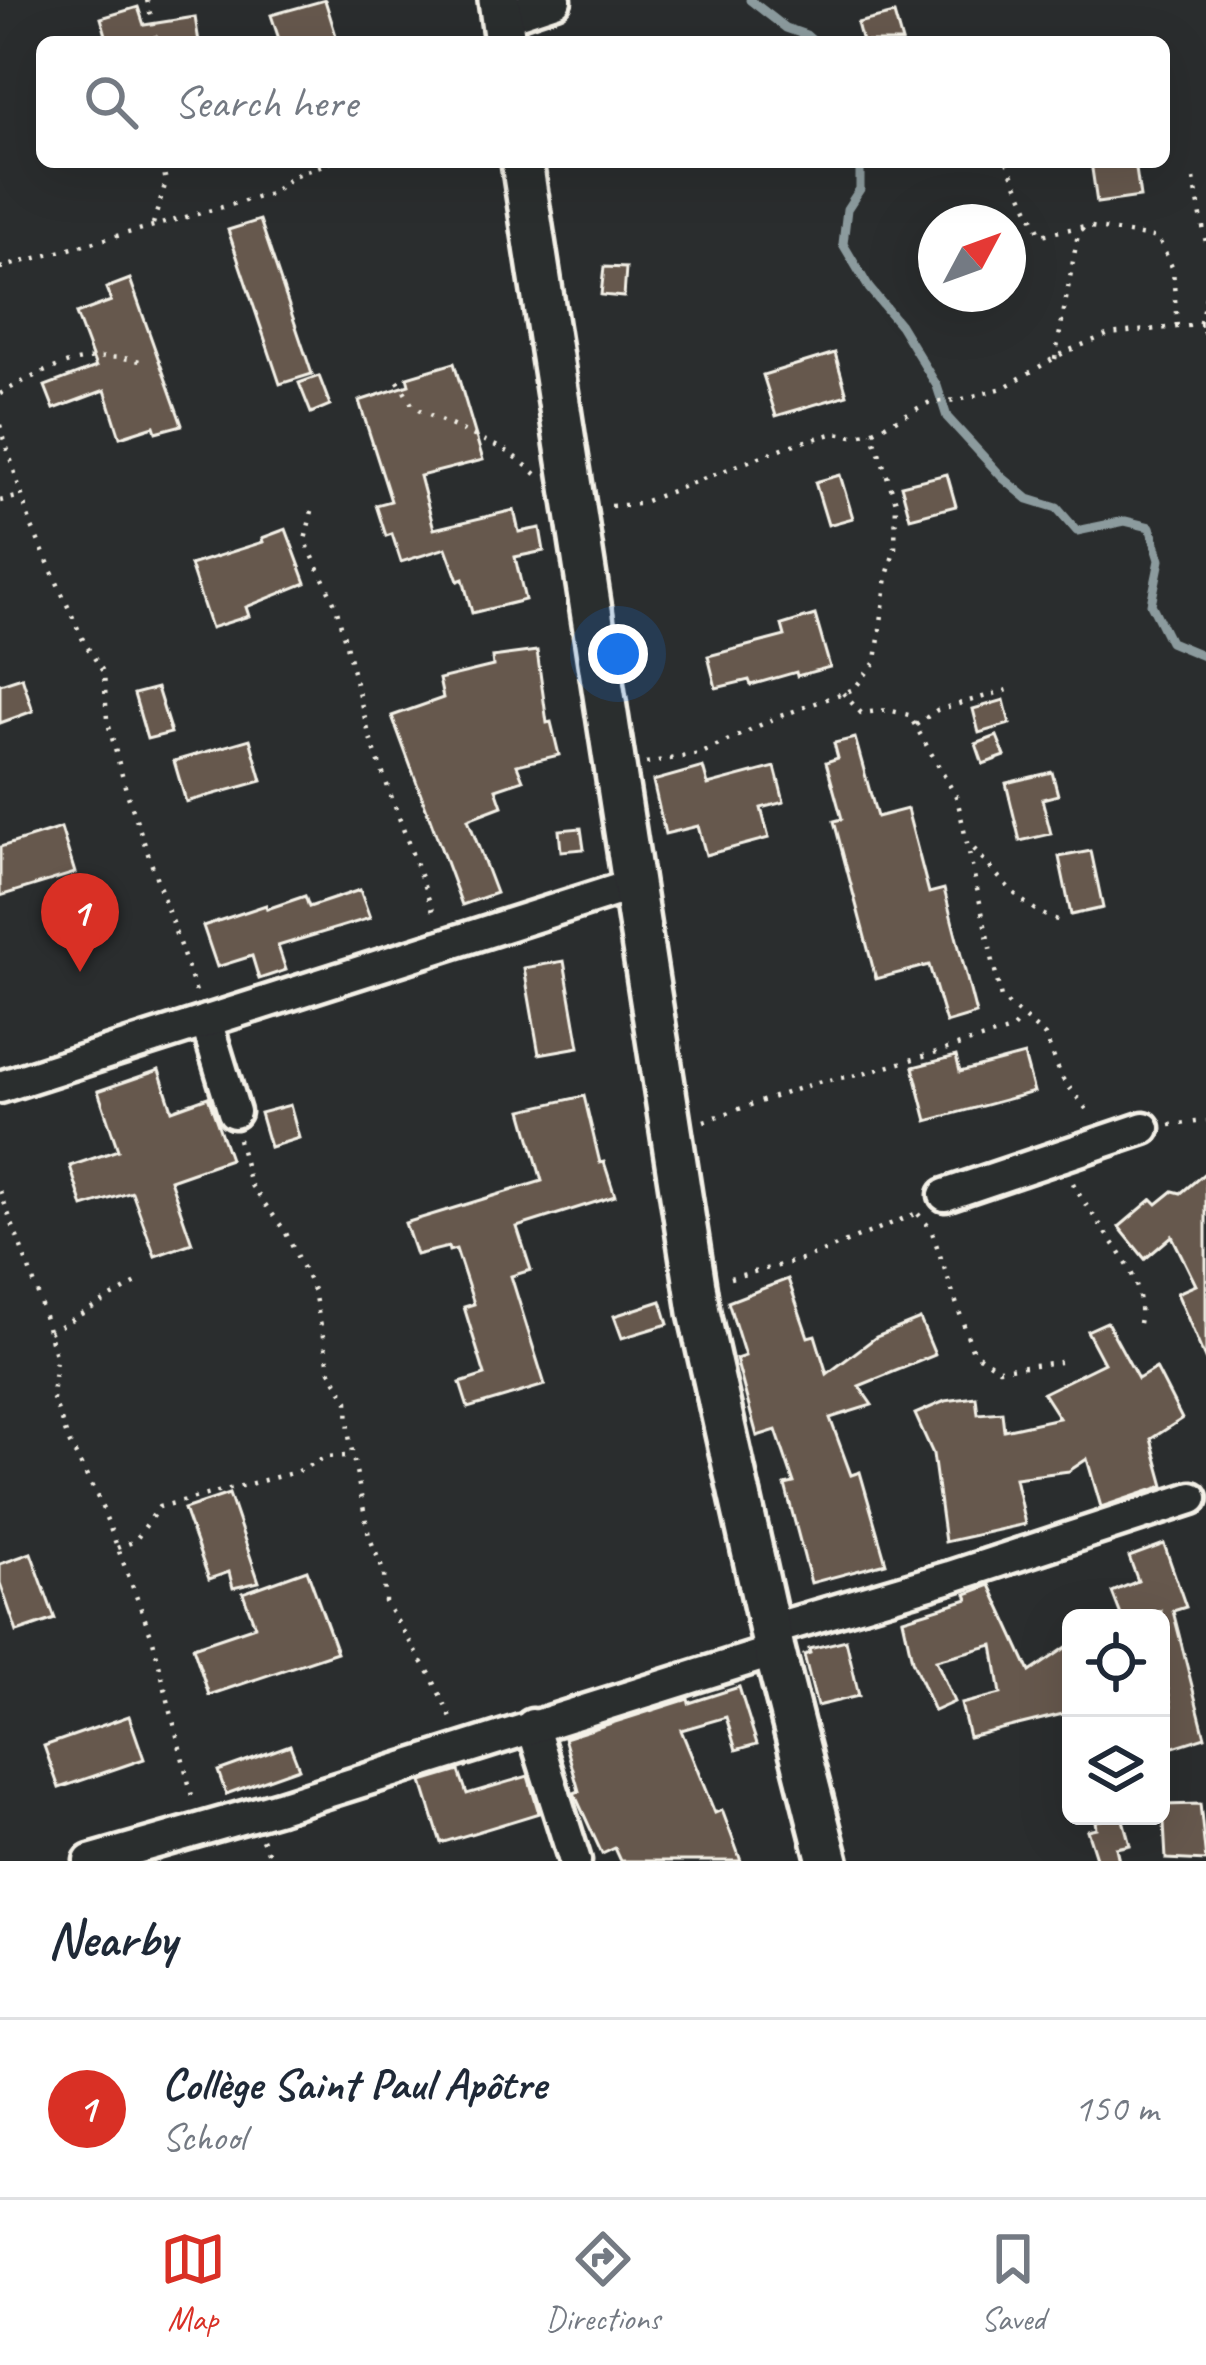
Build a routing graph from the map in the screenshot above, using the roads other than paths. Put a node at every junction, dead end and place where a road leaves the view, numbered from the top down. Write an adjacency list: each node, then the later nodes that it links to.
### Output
1 (554, 0): 2 (street)
2 (502, 20)
3 (523, 168): 4 (street)
4 (635, 884): 5 (street); 11 (street)
5 (206, 1022): 6 (street); 7 (street)
6 (0, 1087)
7 (234, 1112)
8 (1131, 1132): 9 (street)
9 (945, 1195)
10 (1192, 1498): 11 (street)
11 (772, 1640): 12 (street); 15 (street)
12 (532, 1725): 13 (street); 14 (street)
13 (90, 1861)
14 (574, 1861)
15 (828, 1861)

